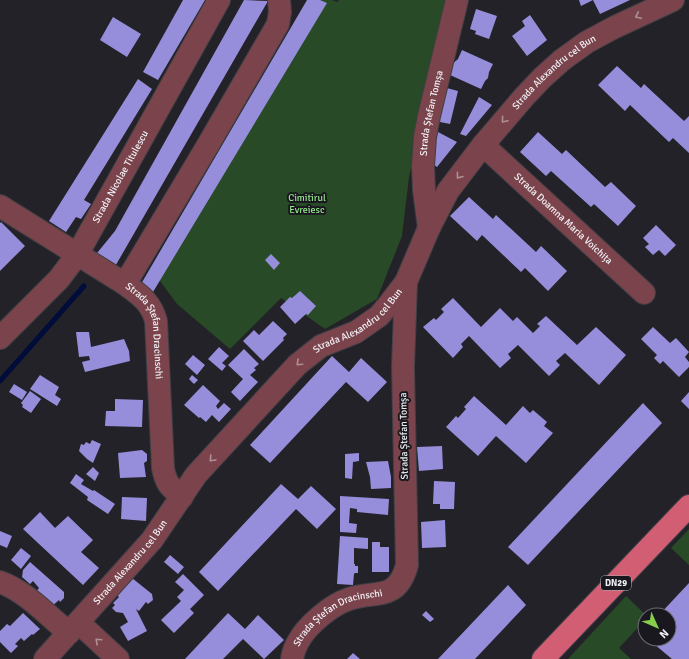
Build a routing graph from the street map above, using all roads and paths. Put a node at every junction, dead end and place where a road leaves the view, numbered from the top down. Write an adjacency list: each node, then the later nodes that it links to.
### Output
1 (219, 0): 8 (street, Strada Nicolae Titulescu)
2 (279, 0): 10 (street)
3 (457, 0): 7 (street, Strada Ștefan Tomșa)
4 (673, 0): 5 (street, Strada Alexandru cel Bun, one-way to 5)
5 (483, 145): 7 (street, Strada Alexandru cel Bun, one-way to 7); 11 (street, Strada Doamna Maria Voichița)
6 (0, 206): 8 (street, Strada Ștefan Dracinschi)
7 (429, 228): 9 (street, Strada Alexandru cel Bun)
8 (77, 255): 10 (street, Strada Ștefan Dracinschi); 12 (street, Strada Nicolae Titulescu)
9 (406, 282): 13 (street, Strada Alexandru cel Bun, one-way to 13); 16 (street, Strada Ștefan Tomșa)
10 (125, 284): 13 (street, Strada Ștefan Dracinschi)
11 (644, 293)
12 (0, 338)
13 (182, 497): 17 (street, Strada Alexandru cel Bun)
14 (689, 506): 21 (main road, DN29)
15 (0, 582): 17 (street)
16 (396, 586): 20 (street, Strada Ștefan Dracinschi)
17 (74, 628): 18 (street, Strada Alexandru cel Bun); 19 (street, one-way to 17)
18 (45, 659)
19 (118, 659)
20 (292, 659)
21 (543, 659)

